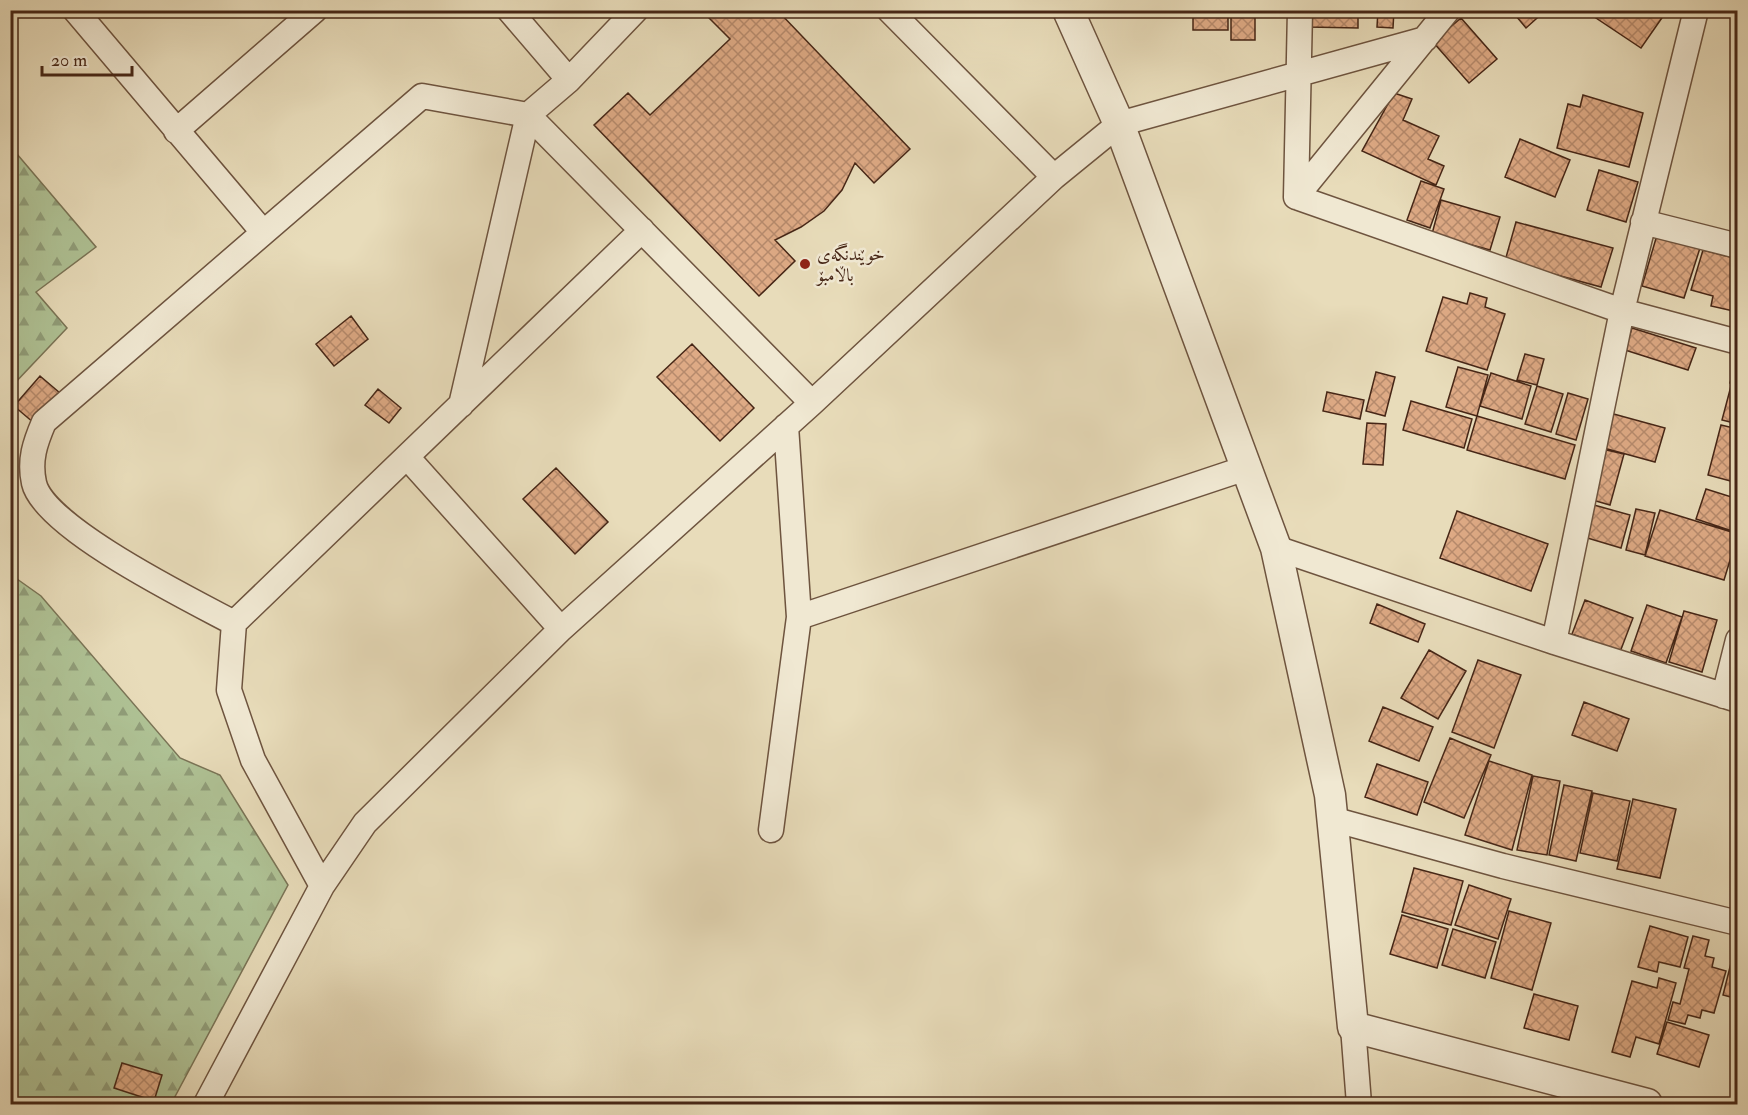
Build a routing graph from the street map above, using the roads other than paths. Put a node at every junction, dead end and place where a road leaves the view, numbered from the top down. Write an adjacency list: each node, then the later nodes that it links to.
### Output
1 (75, 10): 15 (street)
2 (315, 10): 15 (street)
3 (509, 10): 12 (street)
4 (636, 10): 12 (street)
5 (889, 10): 16 (street)
6 (1068, 10): 14 (street)
7 (1300, 10): 11 (street)
8 (1696, 10): 18 (street)
9 (1446, 12): 10 (street)
10 (1425, 39): 11 (street); 17 (street)
11 (1300, 73): 14 (street); 17 (street)
12 (569, 80): 13 (street)
13 (528, 115): 19 (street); 20 (street); 25 (street)
14 (1119, 124): 16 (street); 28 (street)
15 (176, 131): 20 (street)
16 (1054, 177): 24 (street)
17 (1296, 197): 22 (street)
18 (1643, 222): 21 (street); 22 (street)
19 (642, 230): 24 (street); 25 (street)
20 (263, 232): 31 (street)
21 (1737, 246)
22 (1622, 311): 23 (street); 34 (street)
23 (1737, 342)
24 (812, 403): 26 (street)
25 (461, 405): 27 (street)
26 (786, 426): 30 (street); 32 (street)
27 (407, 457): 31 (street); 32 (street)
28 (1246, 468): 29 (street); 30 (street)
29 (1276, 548): 34 (street); 36 (street)
30 (799, 617): 37 (street)
31 (234, 623): 38 (street)
32 (561, 629): 38 (street)
33 (1737, 640): 35 (street)
34 (1554, 642): 35 (street)
35 (1731, 698)
36 (1332, 819): 39 (street); 40 (street)
37 (771, 830)
38 (322, 886): 41 (street)
39 (1737, 923)
40 (1353, 1027): 42 (street); 43 (street)
41 (206, 1104)
42 (1359, 1104)
43 (1647, 1104)

